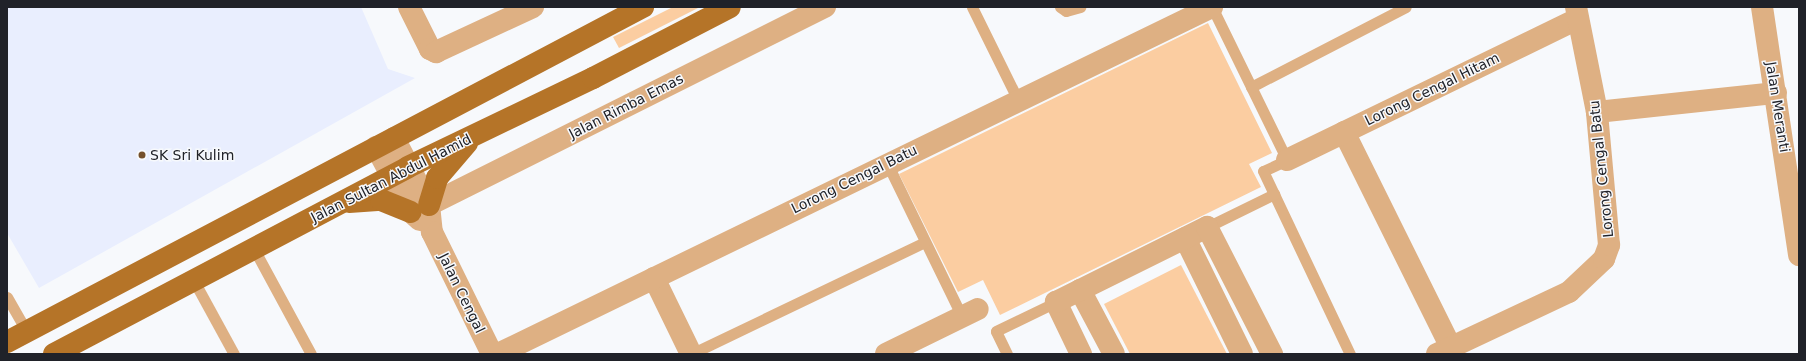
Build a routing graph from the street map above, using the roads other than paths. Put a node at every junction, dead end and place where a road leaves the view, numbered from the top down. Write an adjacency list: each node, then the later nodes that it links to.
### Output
1 (409, 7): 2 (street)
2 (533, 7)
3 (643, 7): 19 (main road)
4 (730, 7): 18 (main road, Jalan Sultan Abdul Hamid)
5 (825, 7): 25 (street, Jalan Rimba Emas)
6 (972, 7): 15 (lane)
7 (1060, 7): 8 (lane)
8 (1080, 7)
9 (1212, 7): 13 (lane); 15 (street, Lorong Cengal Batu)
10 (1406, 7): 13 (lane)
11 (1762, 7): 14 (street, Jalan Meranti)
12 (1577, 13): 16 (street, Lorong Cengal Batu); 17 (street, Lorong Cengal Hitam)
13 (1251, 87): 20 (lane)
14 (1776, 93): 16 (street); 30 (street, Jalan Meranti)
15 (1018, 100): 21 (street, Lorong Cengal Batu)
16 (1597, 112): 39 (street, Lorong Cengal Batu)
17 (1344, 132): 20 (street, Lorong Cengal Hitam); 39 (street)
18 (475, 135): 22 (main road, Jalan Sultan Abdul Hamid); 25 (main road)
19 (385, 143): 22 (street, Jalan Cengal); 37 (main road)
20 (1287, 160): 23 (lane)
21 (887, 163): 28 (lane); 31 (street, Lorong Cengal Batu)
22 (400, 171): 24 (main road, Jalan Sultan Abdul Hamid); 25 (street, Jalan Cengal)
23 (1274, 194): 26 (lane); 52 (lane)
24 (337, 204): 25 (main road); 29 (main road, Jalan Sultan Abdul Hamid)
25 (420, 208): 44 (street, Jalan Cengal)
26 (1207, 227): 27 (street); 51 (street)
27 (1186, 238): 33 (street); 50 (street)
28 (925, 242): 36 (lane); 46 (lane)
29 (254, 249): 32 (main road, Jalan Sultan Abdul Hamid); 43 (lane)
30 (1799, 255)
31 (654, 278): 45 (street, Lorong Cengal Batu); 46 (street)
32 (194, 281): 41 (main road, Jalan Sultan Abdul Hamid); 42 (lane)
33 (1080, 290): 35 (street); 49 (street)
34 (7, 297): 37 (lane)
35 (1056, 302): 47 (lane); 48 (street)
36 (970, 313): 40 (street)
37 (27, 332): 38 (main road)
38 (7, 342)
39 (1444, 351)
40 (894, 352)
41 (54, 354)
42 (234, 354)
43 (311, 354)
44 (492, 354)
45 (498, 354)
46 (692, 354)
47 (1007, 354)
48 (1081, 354)
49 (1114, 354)
50 (1242, 354)
51 (1272, 354)
52 (1350, 354)

